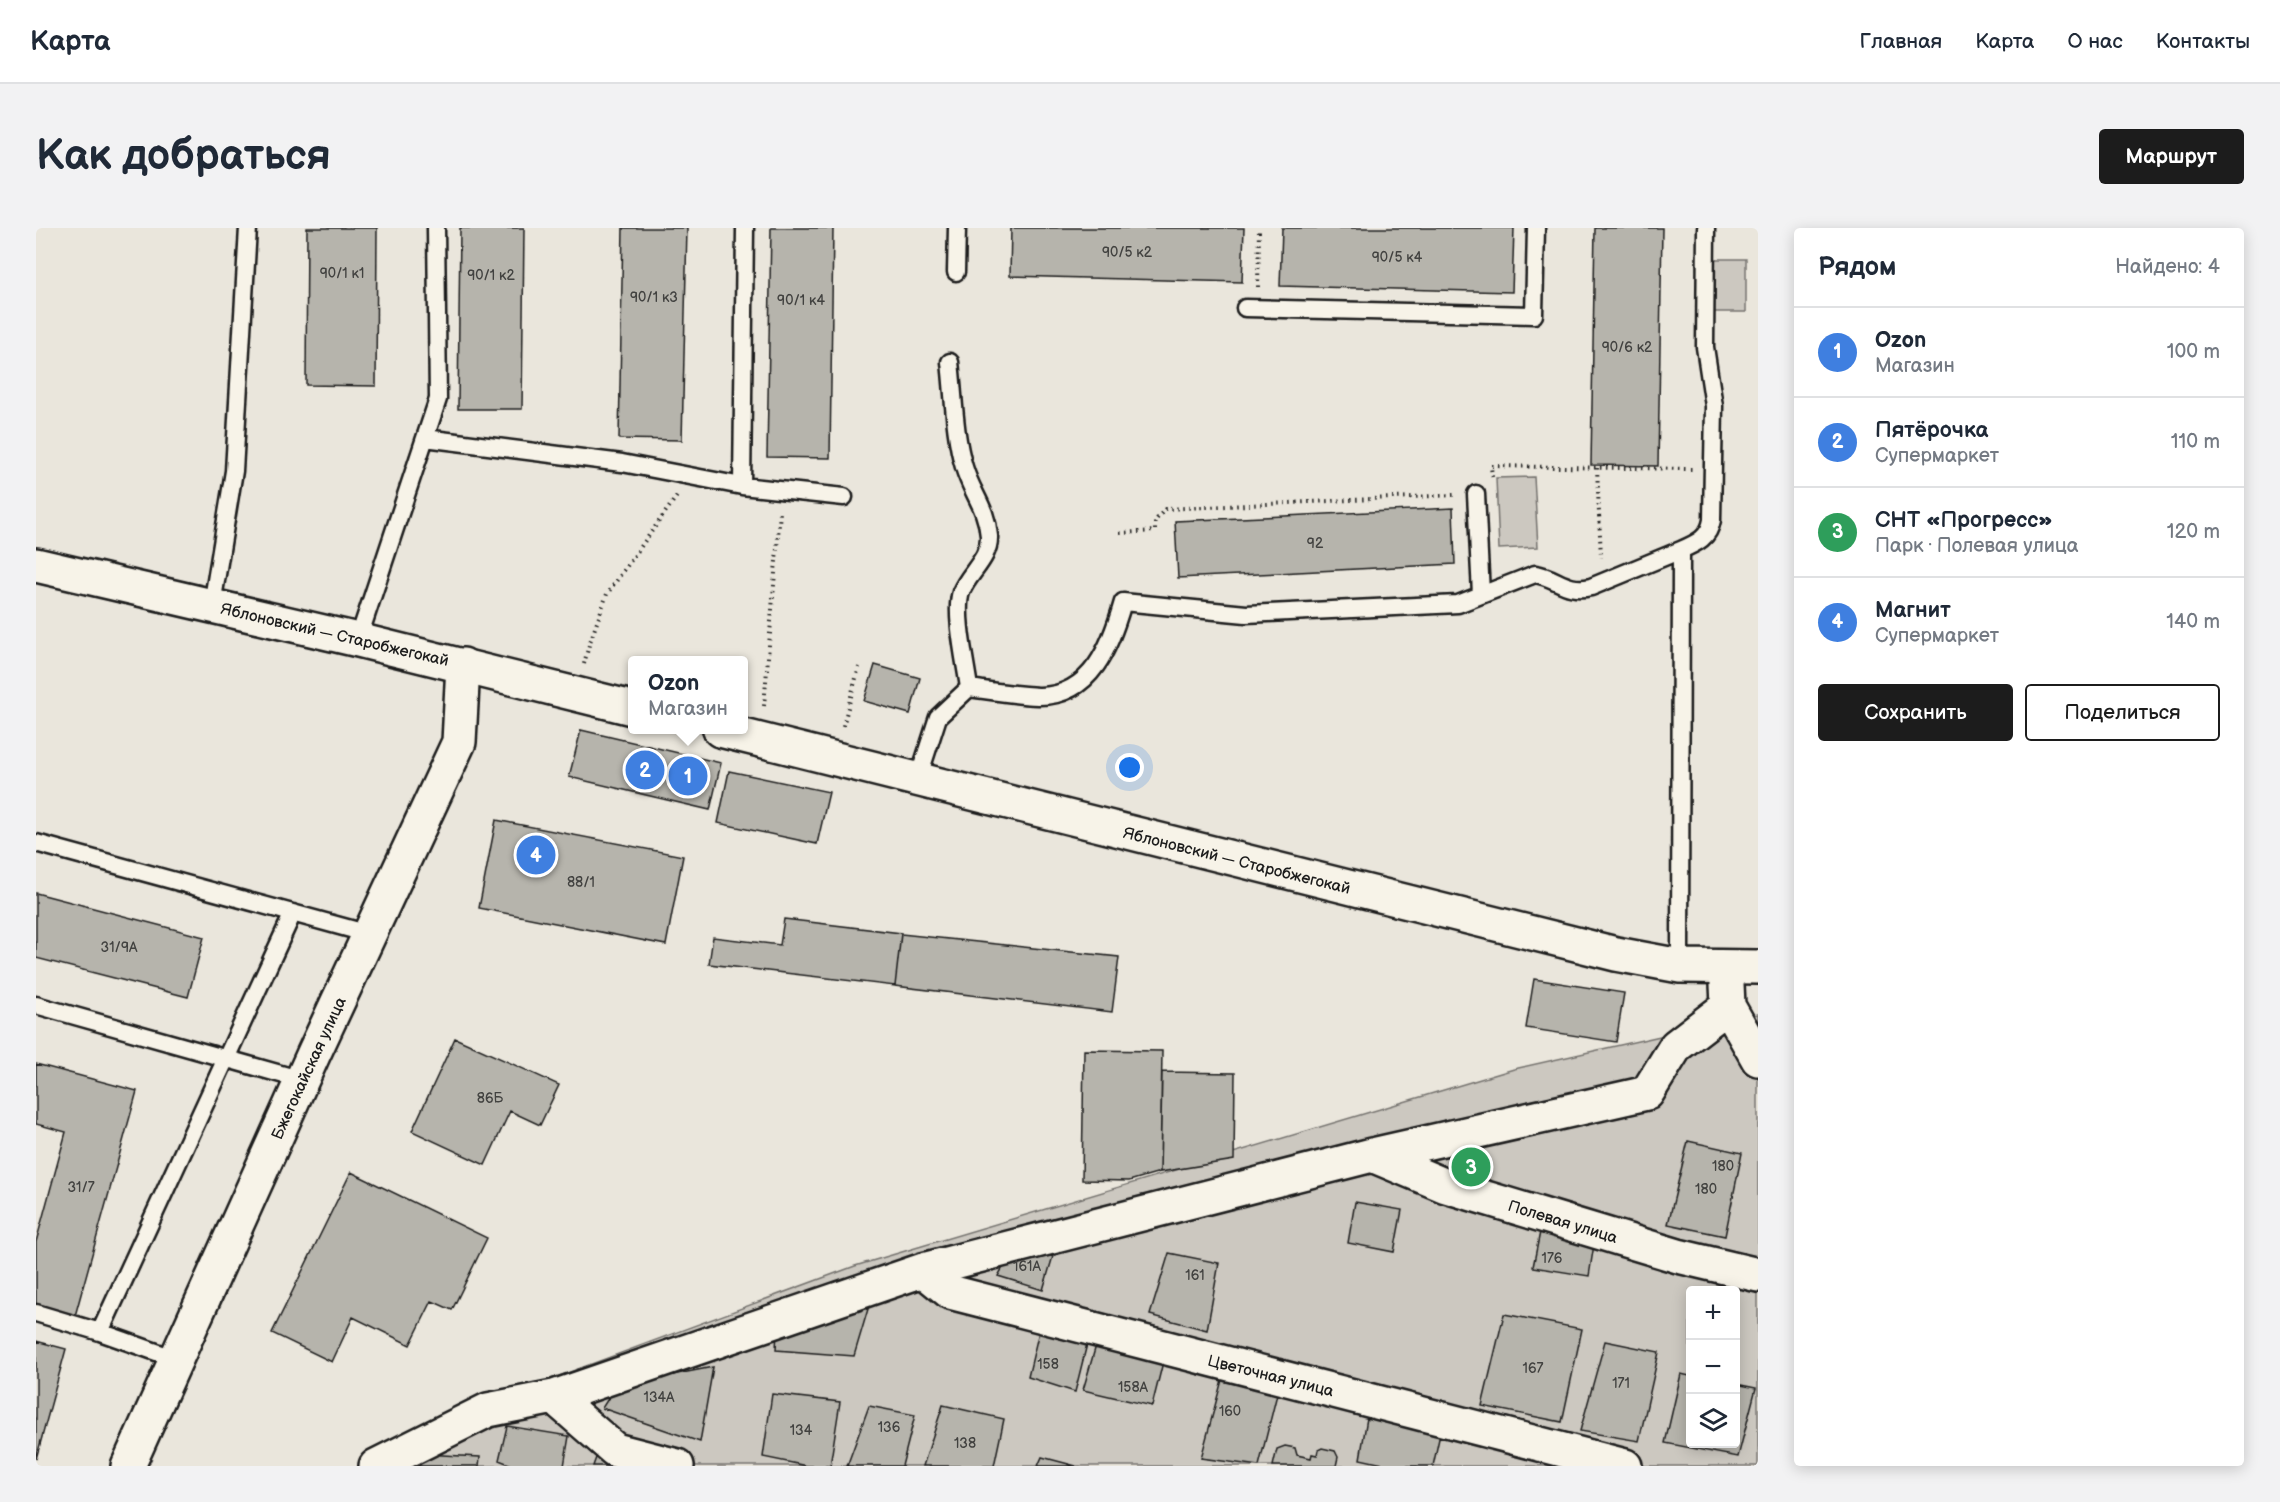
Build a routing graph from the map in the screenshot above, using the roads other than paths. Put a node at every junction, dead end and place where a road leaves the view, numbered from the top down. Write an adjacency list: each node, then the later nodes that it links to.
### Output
1 (248, 228): 17 (lane)
2 (436, 228): 10 (lane)
3 (745, 228): 11 (lane)
4 (957, 228): 7 (lane)
5 (1536, 228): 8 (lane)
6 (1706, 228): 14 (lane)
7 (956, 272)
8 (1251, 308)
9 (950, 362): 20 (lane)
10 (425, 438): 11 (lane); 18 (lane)
11 (742, 486): 13 (lane)
12 (1476, 494): 16 (lane)
13 (844, 497)
14 (1681, 550): 16 (lane); 27 (lane)
15 (36, 565): 17 (street, Яблоновский — Старобжегокай)
16 (1481, 594): 20 (lane)
17 (212, 605): 18 (street, Яблоновский — Старобжегокай)
18 (358, 640): 19 (street, Яблоновский — Старобжегокай)
19 (463, 665): 21 (street, Яблоновский — Старобжегокай); 26 (street, Бжегокайская улица)
20 (969, 688): 23 (lane)
21 (628, 707)
22 (740, 734): 23 (street, Яблоновский — Старобжегокай)
23 (918, 779): 27 (street, Яблоновский — Старобжегокай)
24 (36, 843): 25 (lane)
25 (293, 913): 26 (lane); 31 (lane)
26 (369, 934): 33 (street, Бжегокайская улица)
27 (1680, 966): 28 (street, Яблоновский — Старобжегокай)
28 (1742, 967): 30 (street)
29 (36, 1005): 31 (lane)
30 (1728, 1006): 32 (street); 34 (street)
31 (225, 1058): 33 (lane); 38 (lane)
32 (1758, 1059)
33 (302, 1080): 39 (street, Бжегокайская улица)
34 (1372, 1155): 35 (street); 36 (street, Полевая улица)
35 (923, 1270): 40 (street); 44 (street, Цветочная улица)
36 (1758, 1275)
37 (36, 1313): 38 (lane)
38 (100, 1332): 39 (lane)
39 (176, 1359): 41 (street, Бжегокайская улица)
40 (554, 1397): 42 (street); 43 (street)
41 (128, 1466)
42 (376, 1466)
43 (676, 1466)
44 (1625, 1466)

